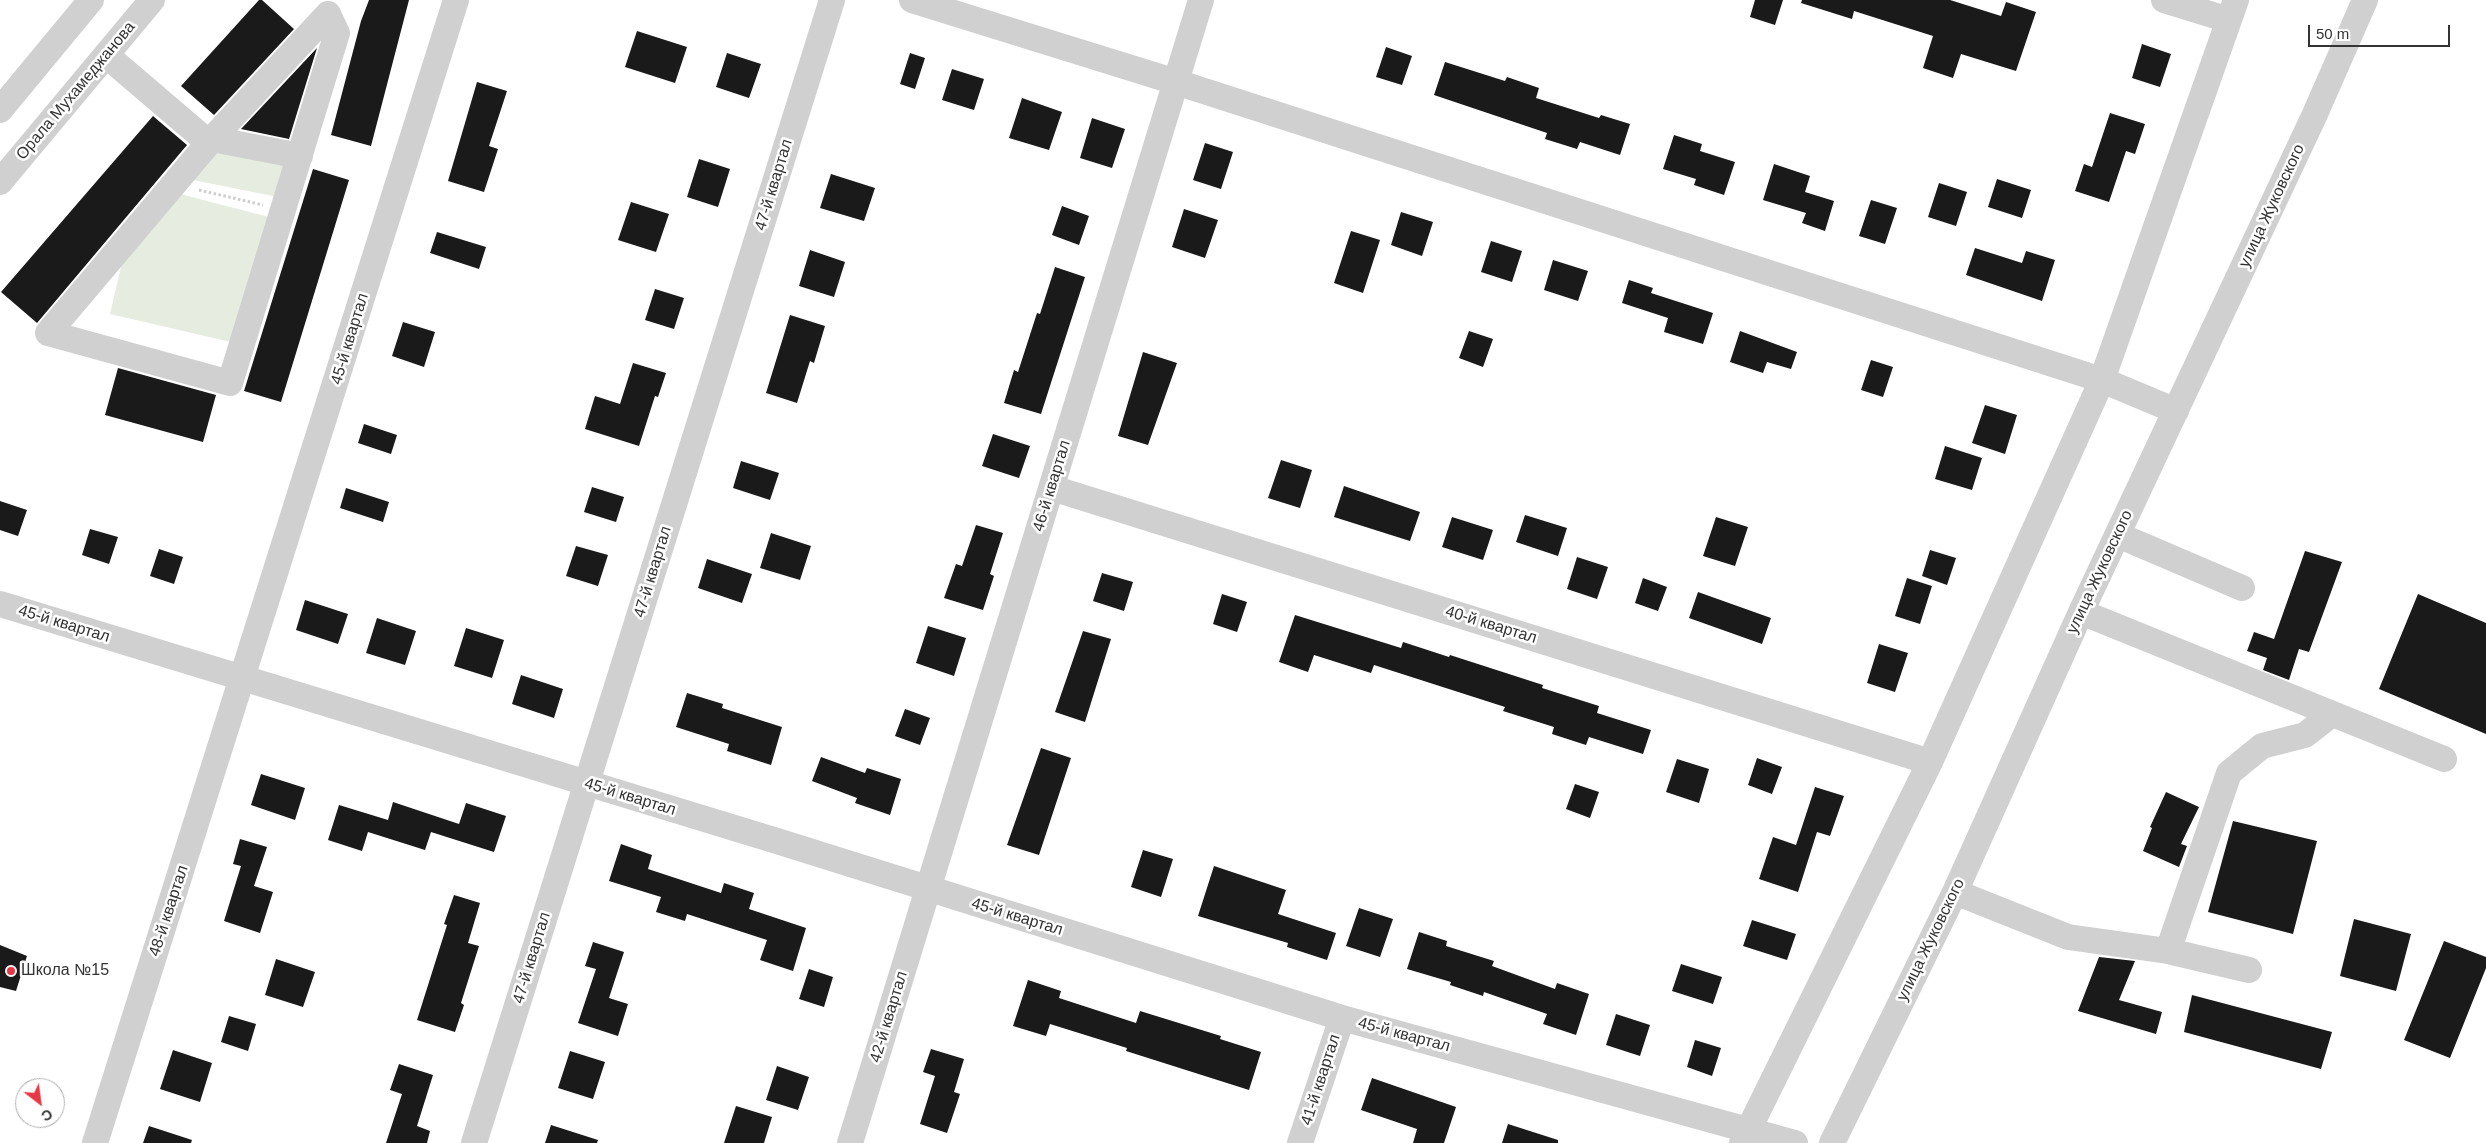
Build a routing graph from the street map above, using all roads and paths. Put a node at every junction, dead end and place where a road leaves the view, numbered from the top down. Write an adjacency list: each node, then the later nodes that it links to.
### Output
1 (91, 0): 12 (street)
2 (152, 0): 10 (street, Орала Мухамеджанова)
3 (456, 0): 25 (street, 45-й квартал)
4 (832, 0): 29 (street, 47-й квартал)
5 (912, 0): 11 (street)
6 (1202, 0): 11 (street, 46-й квартал)
7 (2164, 0): 9 (street)
8 (2365, 0): 19 (street, улица Жуковского)
9 (2232, 10): 18 (street)
10 (106, 54): 13 (street); 15 (street, Орала Мухамеджанова)
11 (1176, 82): 18 (street); 20 (street, 46-й квартал)
12 (0, 110)
13 (212, 139): 14 (street); 14 (street); 16 (street)
14 (300, 156): 17 (street)
15 (3, 173)
16 (174, 184): 17 (path); 17 (street)
17 (284, 209)
18 (2102, 380): 19 (street); 28 (street)
19 (2176, 411): 21 (street, улица Жуковского)
20 (1052, 488): 28 (street, 40-й квартал); 30 (street, 46-й квартал)
21 (2118, 534): 22 (street); 24 (street, улица Жуковского)
22 (2242, 588)
23 (0, 604): 25 (street, 45-й квартал)
24 (2081, 612): 26 (street); 31 (street, улица Жуковского)
25 (243, 678): 29 (street, 45-й квартал); 36 (street, 48-й квартал)
26 (2332, 714): 27 (street); 32 (street)
27 (2444, 760)
28 (1930, 762): 35 (street)
29 (587, 785): 30 (street, 45-й квартал); 37 (street, 47-й квартал)
30 (928, 890): 34 (street, 45-й квартал); 38 (street, 42-й квартал)
31 (1955, 892): 32 (street); 41 (street, улица Жуковского)
32 (2168, 951): 33 (street)
33 (2249, 970)
34 (1342, 1018): 35 (street, 45-й квартал); 39 (street, 41-й квартал)
35 (1745, 1136): 40 (street, 45-й квартал)
36 (95, 1143)
37 (474, 1143)
38 (850, 1143)
39 (1300, 1143)
40 (1795, 1143)
41 (1832, 1143)

